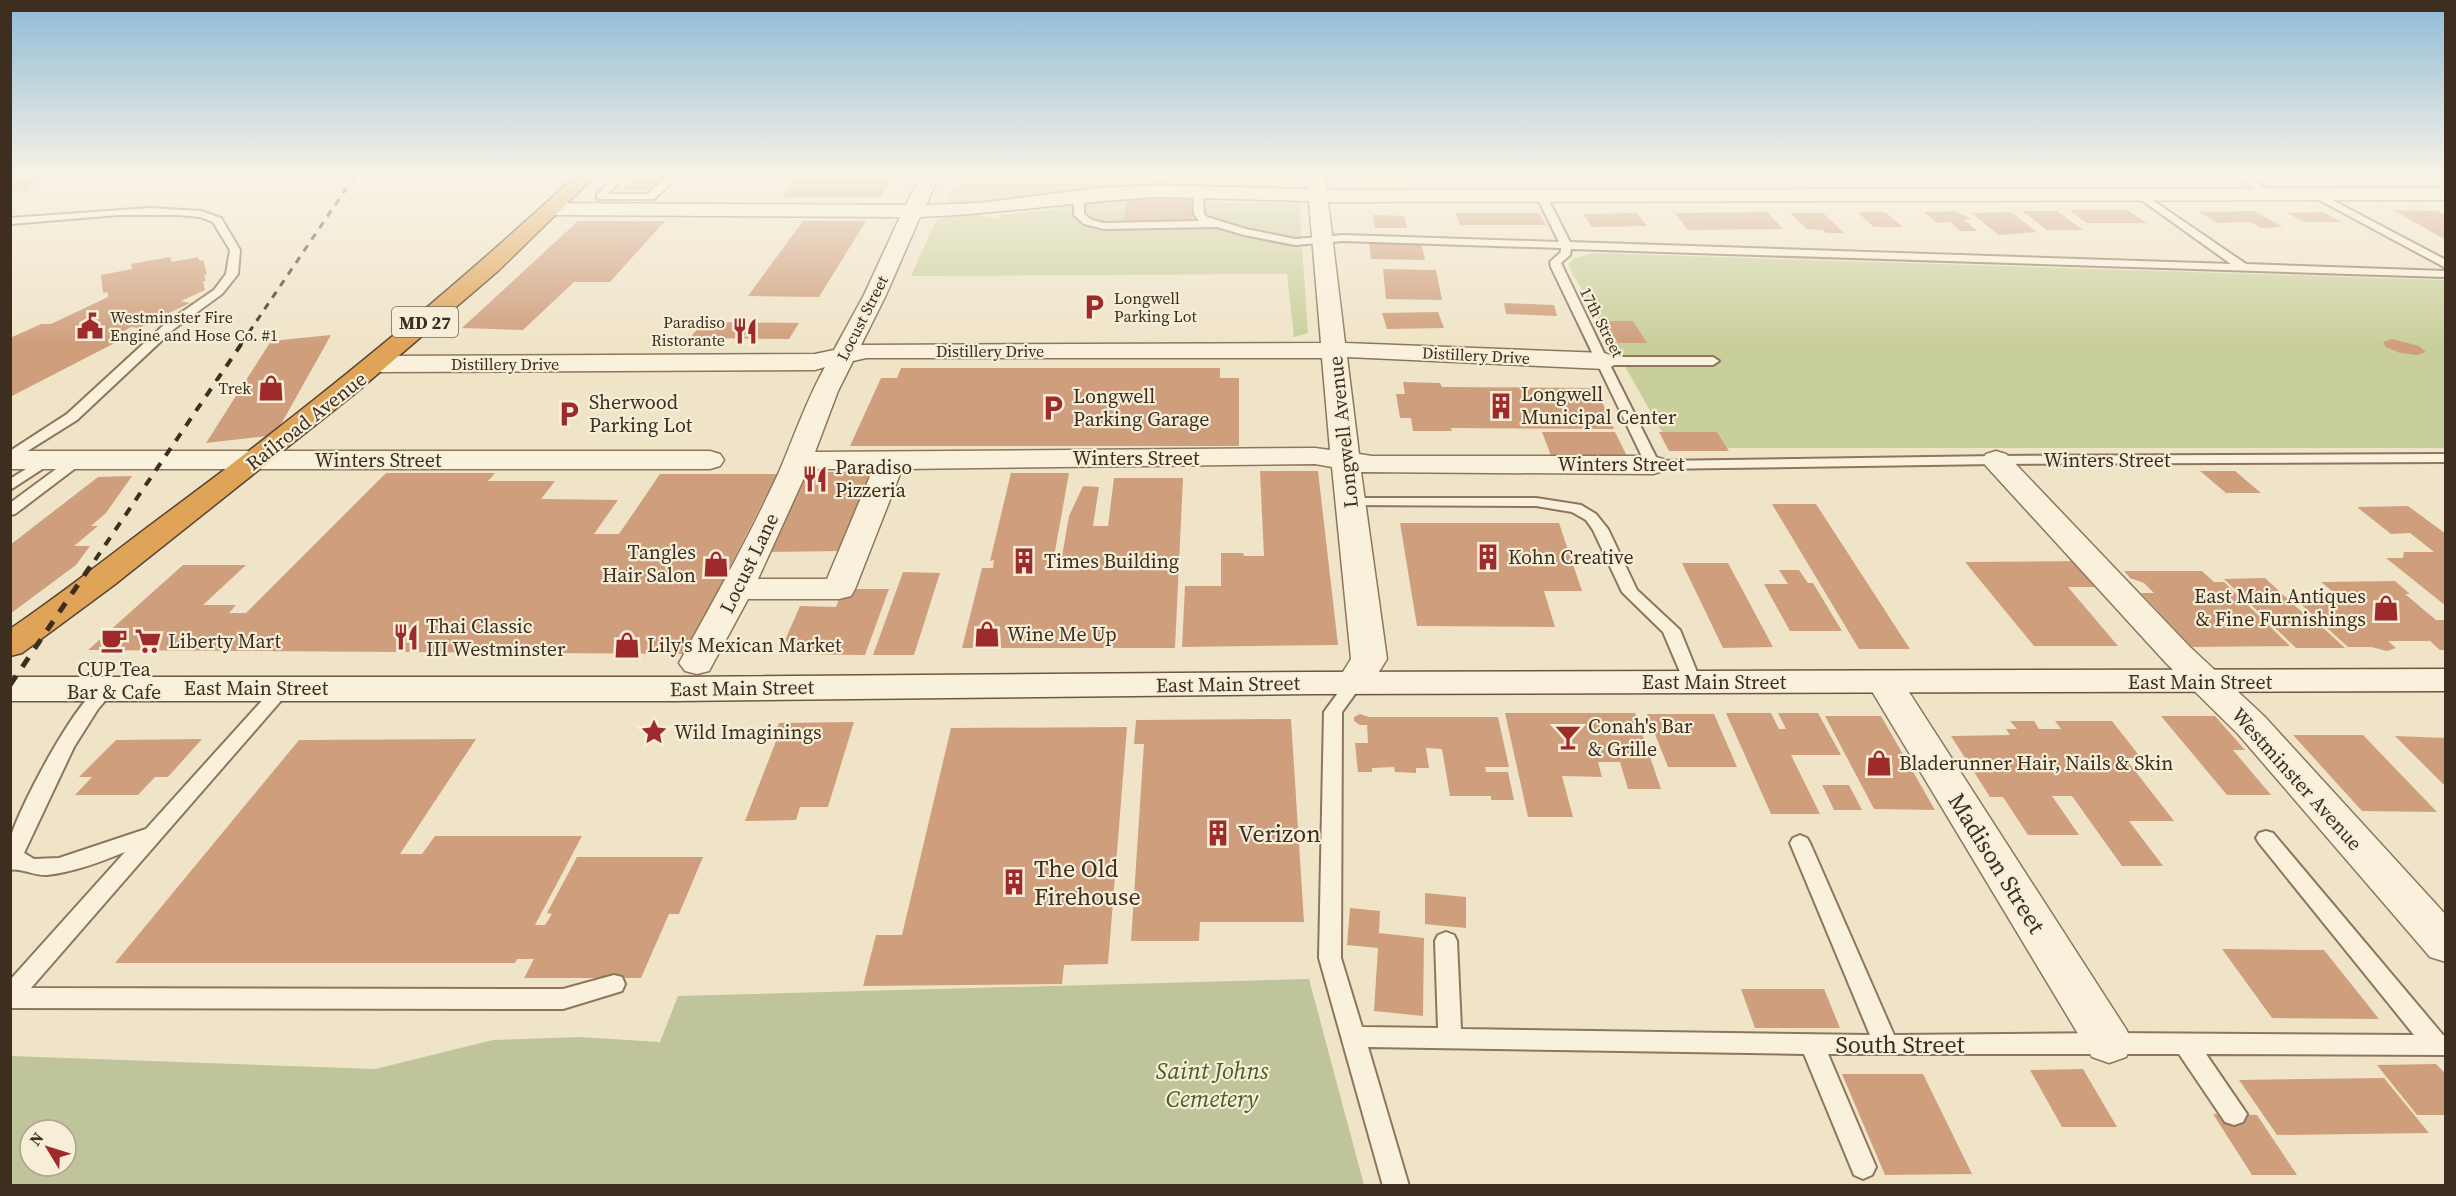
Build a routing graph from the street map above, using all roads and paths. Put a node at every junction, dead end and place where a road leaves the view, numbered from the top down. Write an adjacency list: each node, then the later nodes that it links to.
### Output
1 (225, 233): 20 (lane)
2 (525, 233): 18 (highway, Railroad Avenue / MD 27)
3 (903, 233): 15 (street, Locust Street)
4 (1254, 233): 9 (lane)
5 (1321, 233): 9 (street, Longwell Avenue)
6 (1560, 233): 10 (lane)
7 (2195, 233): 12 (lane)
8 (2386, 233): 11 (lane)
9 (1322, 240): 10 (lane); 14 (street, Longwell Avenue)
10 (1566, 245): 12 (lane); 16 (lane, 17th Street)
11 (2445, 265)
12 (2247, 269): 13 (lane)
13 (2445, 274)
14 (1334, 350): 15 (street, Distillery Drive); 16 (street, Distillery Drive); 28 (street, Longwell Avenue)
15 (842, 356): 18 (street, Distillery Drive); 27 (street, Locust Street)
16 (1604, 361): 17 (lane); 29 (lane, 17th Street)
17 (1713, 361)
18 (377, 364): 22 (highway, Railroad Avenue / MD 27)
19 (2445, 458): 24 (lane, Winters Street)
20 (10, 459): 25 (street, Winters Street)
21 (891, 459): 27 (street, Winters Street); 28 (street, Winters Street); 33 (street)
22 (258, 460): 23 (street, Winters Street); 26 (street, Winters Street); 34 (highway, Railroad Avenue / MD 27)
23 (710, 460)
24 (1996, 460): 29 (lane, Winters Street); 40 (street, Westminster Avenue)
25 (45, 461): 26 (street, Winters Street); 30 (lane)
26 (76, 461): 32 (lane)
27 (798, 461): 33 (street, Locust Lane)
28 (1345, 461): 29 (street, Winters Street); 31 (street, Longwell Avenue)
29 (1653, 465)
30 (10, 486)
31 (1350, 502): 37 (lane); 38 (street, Longwell Avenue)
32 (10, 511)
33 (737, 589): 35 (street, Locust Lane)
34 (10, 645)
35 (697, 663)
36 (2445, 681): 40 (street, East Main Street)
37 (1692, 682): 38 (street, East Main Street); 39 (street, East Main Street)
38 (1354, 683): 42 (street, East Main Street); 52 (lane)
39 (1885, 683): 40 (street, East Main Street); 54 (street, Madison Street)
40 (2207, 683): 49 (street, Westminster Avenue)
41 (107, 688): 42 (street, East Main Street); 43 (street, East Main Street); 47 (lane)
42 (283, 688): 44 (lane)
43 (10, 689)
44 (152, 834): 47 (lane); 51 (lane)
45 (2266, 838): 58 (lane)
46 (1800, 843): 57 (lane)
47 (12, 859)
48 (1446, 941): 53 (lane)
49 (2445, 945)
50 (614, 984): 51 (lane)
51 (10, 997)
52 (1354, 1036): 53 (lane, South Street); 61 (lane)
53 (1450, 1037): 56 (lane, South Street)
54 (2109, 1043): 55 (lane, South Street); 57 (lane, South Street)
55 (2186, 1043): 58 (lane, South Street); 59 (lane)
56 (1812, 1044): 57 (lane, South Street); 60 (lane)
57 (1886, 1045)
58 (2441, 1045)
59 (2234, 1114)
60 (1863, 1167)
61 (1396, 1185)

